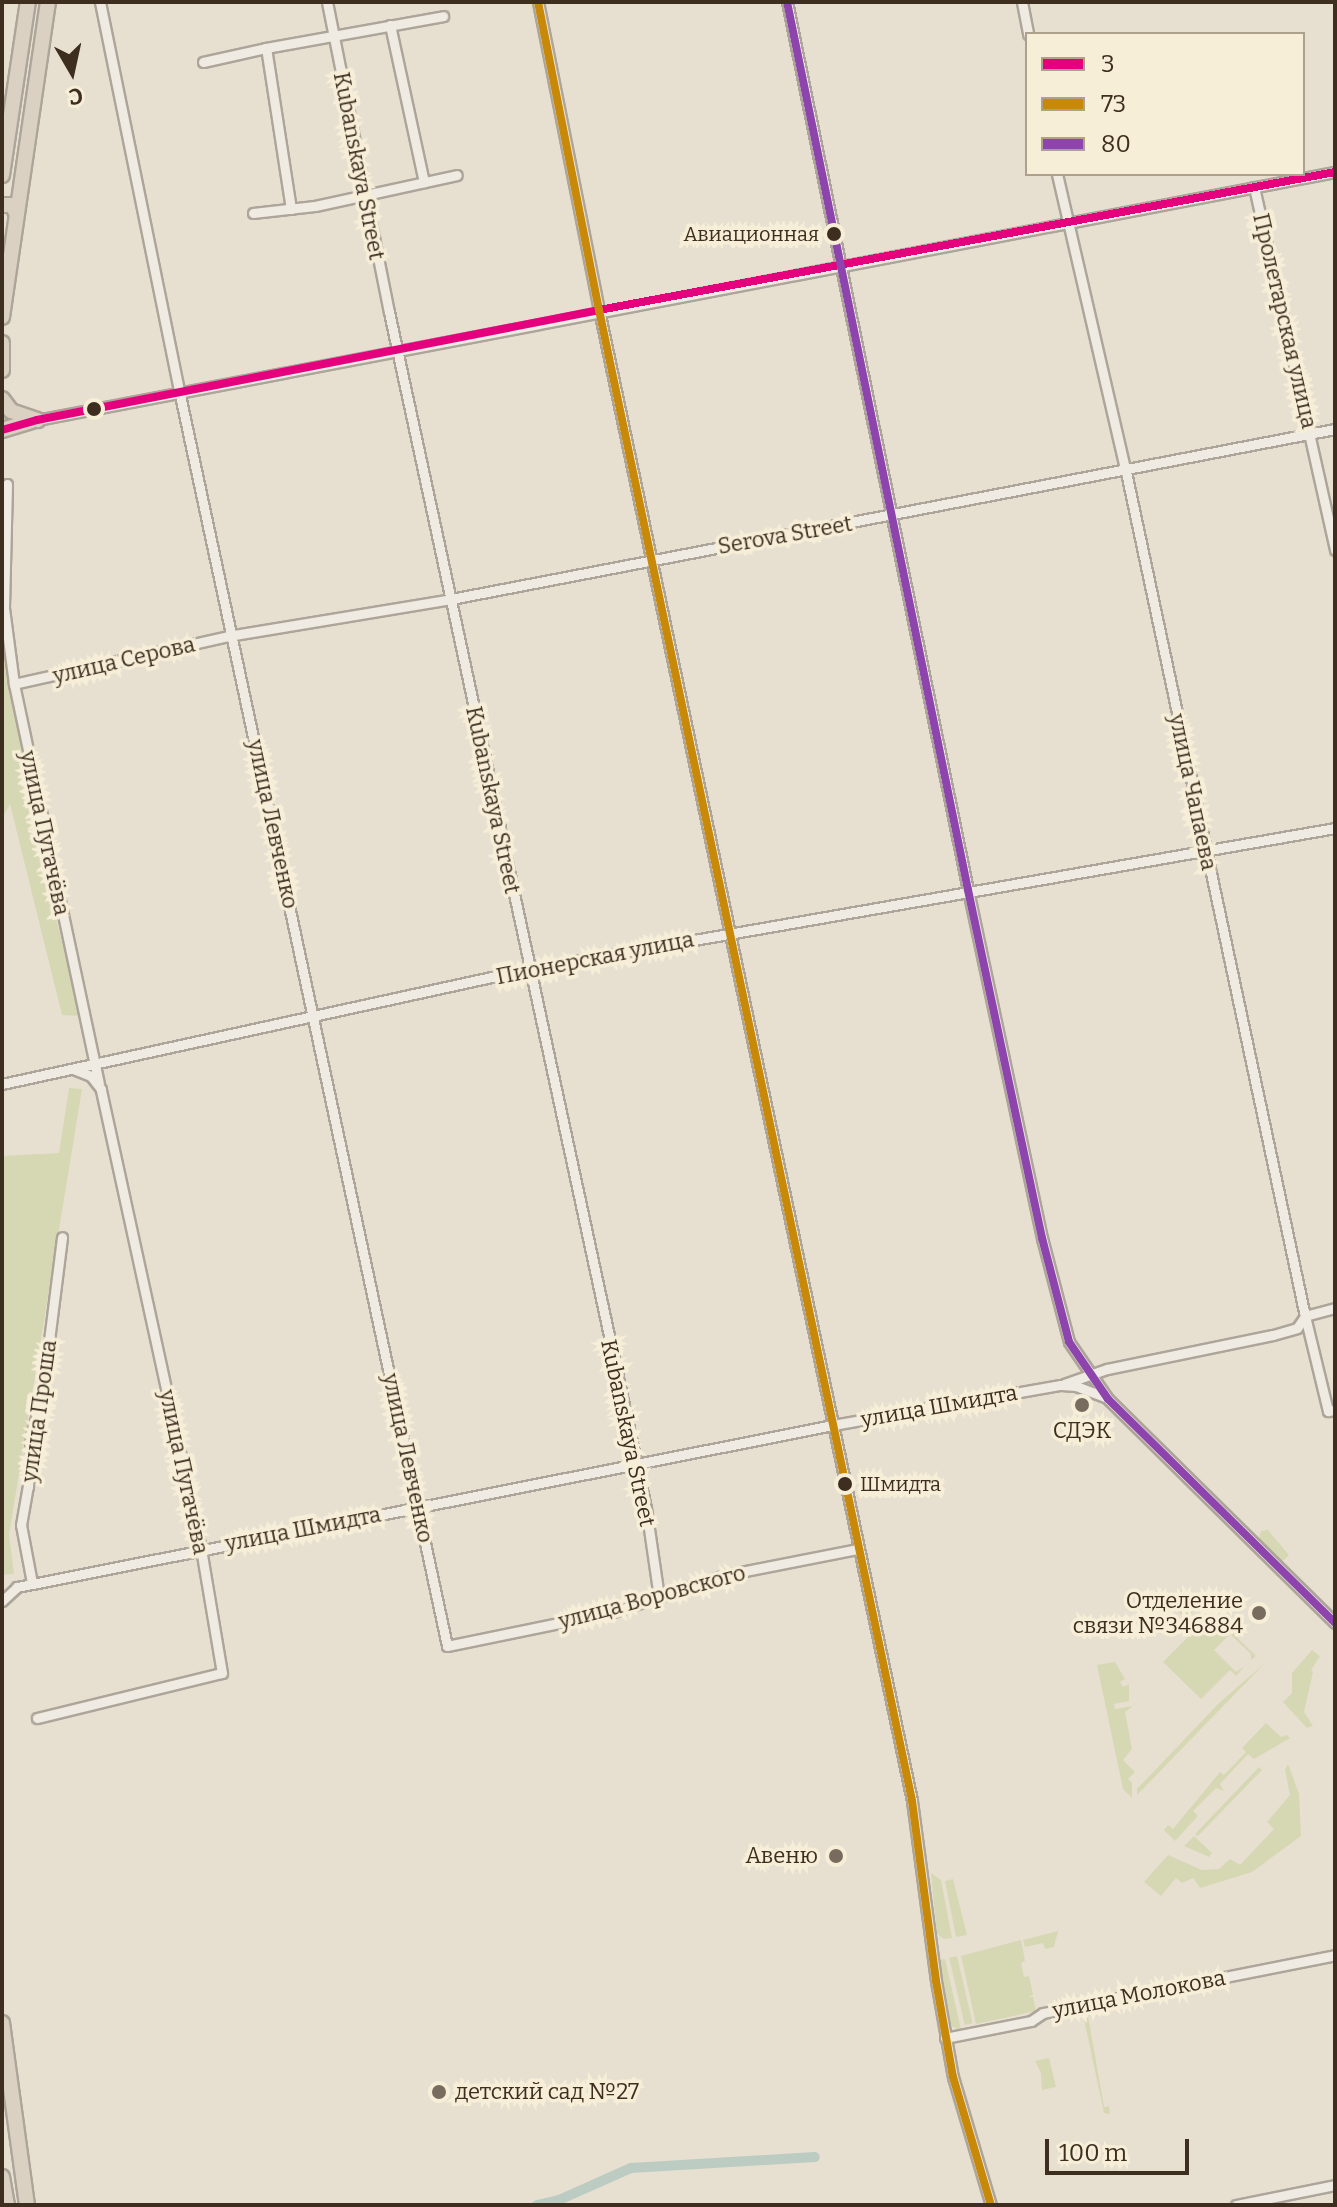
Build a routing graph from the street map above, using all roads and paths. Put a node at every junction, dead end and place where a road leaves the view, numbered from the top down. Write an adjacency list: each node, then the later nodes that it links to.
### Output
1 (28, 2): 15 (highway)
2 (48, 2): 24 (highway)
3 (100, 2): 32 (street, улица Левченко)
4 (327, 2): 11 (street, Kubanskaya Street)
5 (538, 2): 27 (street)
6 (787, 2): 26 (street)
7 (1022, 2): 10 (street)
8 (443, 16): 9 (street)
9 (390, 25): 11 (street); 18 (street)
10 (1028, 32)
11 (333, 36): 12 (street); 20 (street, Kubanskaya Street)
12 (266, 48): 13 (street); 22 (street)
13 (203, 62)
14 (1335, 172): 19 (street)
15 (2, 175)
16 (457, 175): 18 (street)
17 (1057, 176): 25 (street, улица Чапаева)
18 (424, 182): 20 (street)
19 (1254, 187): 25 (street); 37 (street, Пролетарская улица)
20 (365, 196): 22 (street); 30 (street, Kubanskaya Street)
21 (2, 205): 24 (highway)
22 (291, 209): 23 (street)
23 (253, 213)
24 (17, 214): 28 (highway)
25 (1067, 221): 26 (street); 38 (street, улица Чапаева)
26 (841, 265): 27 (street); 40 (street)
27 (599, 310): 30 (street); 42 (street)
28 (2, 317)
29 (2, 343): 31 (highway)
30 (399, 351): 32 (street); 43 (street, Kubanskaya Street)
31 (2, 370)
32 (180, 395): 34 (street); 44 (street, улица Левченко)
33 (2, 399): 34 (highway)
34 (37, 420): 36 (highway)
35 (1335, 429): 37 (street, Serova Street)
36 (2, 430)
37 (1310, 434): 38 (street, Serova Street); 41 (street, Пролетарская улица)
38 (1126, 472): 40 (street, Serova Street); 47 (street, улица Чапаева)
39 (7, 484): 45 (street, улица Пугачёва)
40 (890, 516): 42 (street, Serova Street); 48 (street)
41 (1335, 550)
42 (651, 560): 43 (street, Serova Street); 49 (street)
43 (451, 599): 44 (street, Serova Street); 50 (street, Kubanskaya Street)
44 (234, 635): 45 (street, улица Серова); 51 (street, улица Левченко)
45 (14, 684): 52 (street, улица Пугачёва)
46 (1335, 828): 47 (street, Пионерская улица)
47 (1204, 849): 48 (street, Пионерская улица); 58 (street, улица Чапаева)
48 (968, 890): 49 (street, Пионерская улица); 59 (street)
49 (729, 932): 50 (street, Пионерская улица); 63 (street)
50 (528, 969): 51 (street, Пионерская улица); 64 (street, Kubanskaya Street)
51 (314, 1015): 52 (street, Пионерская улица); 65 (street, улица Левченко)
52 (94, 1063): 53 (street, Пионерская улица); 55 (street, улица Пугачёва)
53 (71, 1070): 54 (street, Пионерская улица); 55 (street)
54 (2, 1084)
55 (99, 1084): 66 (street, улица Пугачёва)
56 (62, 1237): 68 (street, улица Проша)
57 (1335, 1308): 58 (street, улица Шмидта)
58 (1305, 1316): 59 (street, улица Шмидта); 62 (street, улица Чапаева)
59 (1088, 1375): 60 (street, улица Шмидта); 61 (street)
60 (1061, 1385): 61 (street, улица Шмидта); 63 (street, улица Шмидта)
61 (1108, 1399): 71 (street)
62 (1332, 1410)
63 (833, 1425): 64 (street, улица Шмидта); 67 (street)
64 (633, 1462): 65 (street, улица Шмидта); 69 (street, Kubanskaya Street)
65 (419, 1506): 66 (street, улица Шмидта); 72 (street, улица Левченко)
66 (201, 1549): 68 (street, улица Шмидта); 73 (street, улица Пугачёва)
67 (857, 1549): 69 (street, улица Воровского); 76 (street)
68 (32, 1583): 70 (street, улица Шмидта)
69 (659, 1597): 72 (street, улица Воровского)
70 (2, 1601)
71 (1335, 1623)
72 (447, 1646)
73 (37, 1718)
74 (1335, 1955): 76 (street, улица Молокова)
75 (2, 2023): 80 (highway)
76 (945, 2038): 81 (street)
77 (2, 2177): 79 (highway)
78 (1335, 2185): 82 (street)
79 (7, 2205)
80 (27, 2205)
81 (991, 2205)
82 (1236, 2205)

